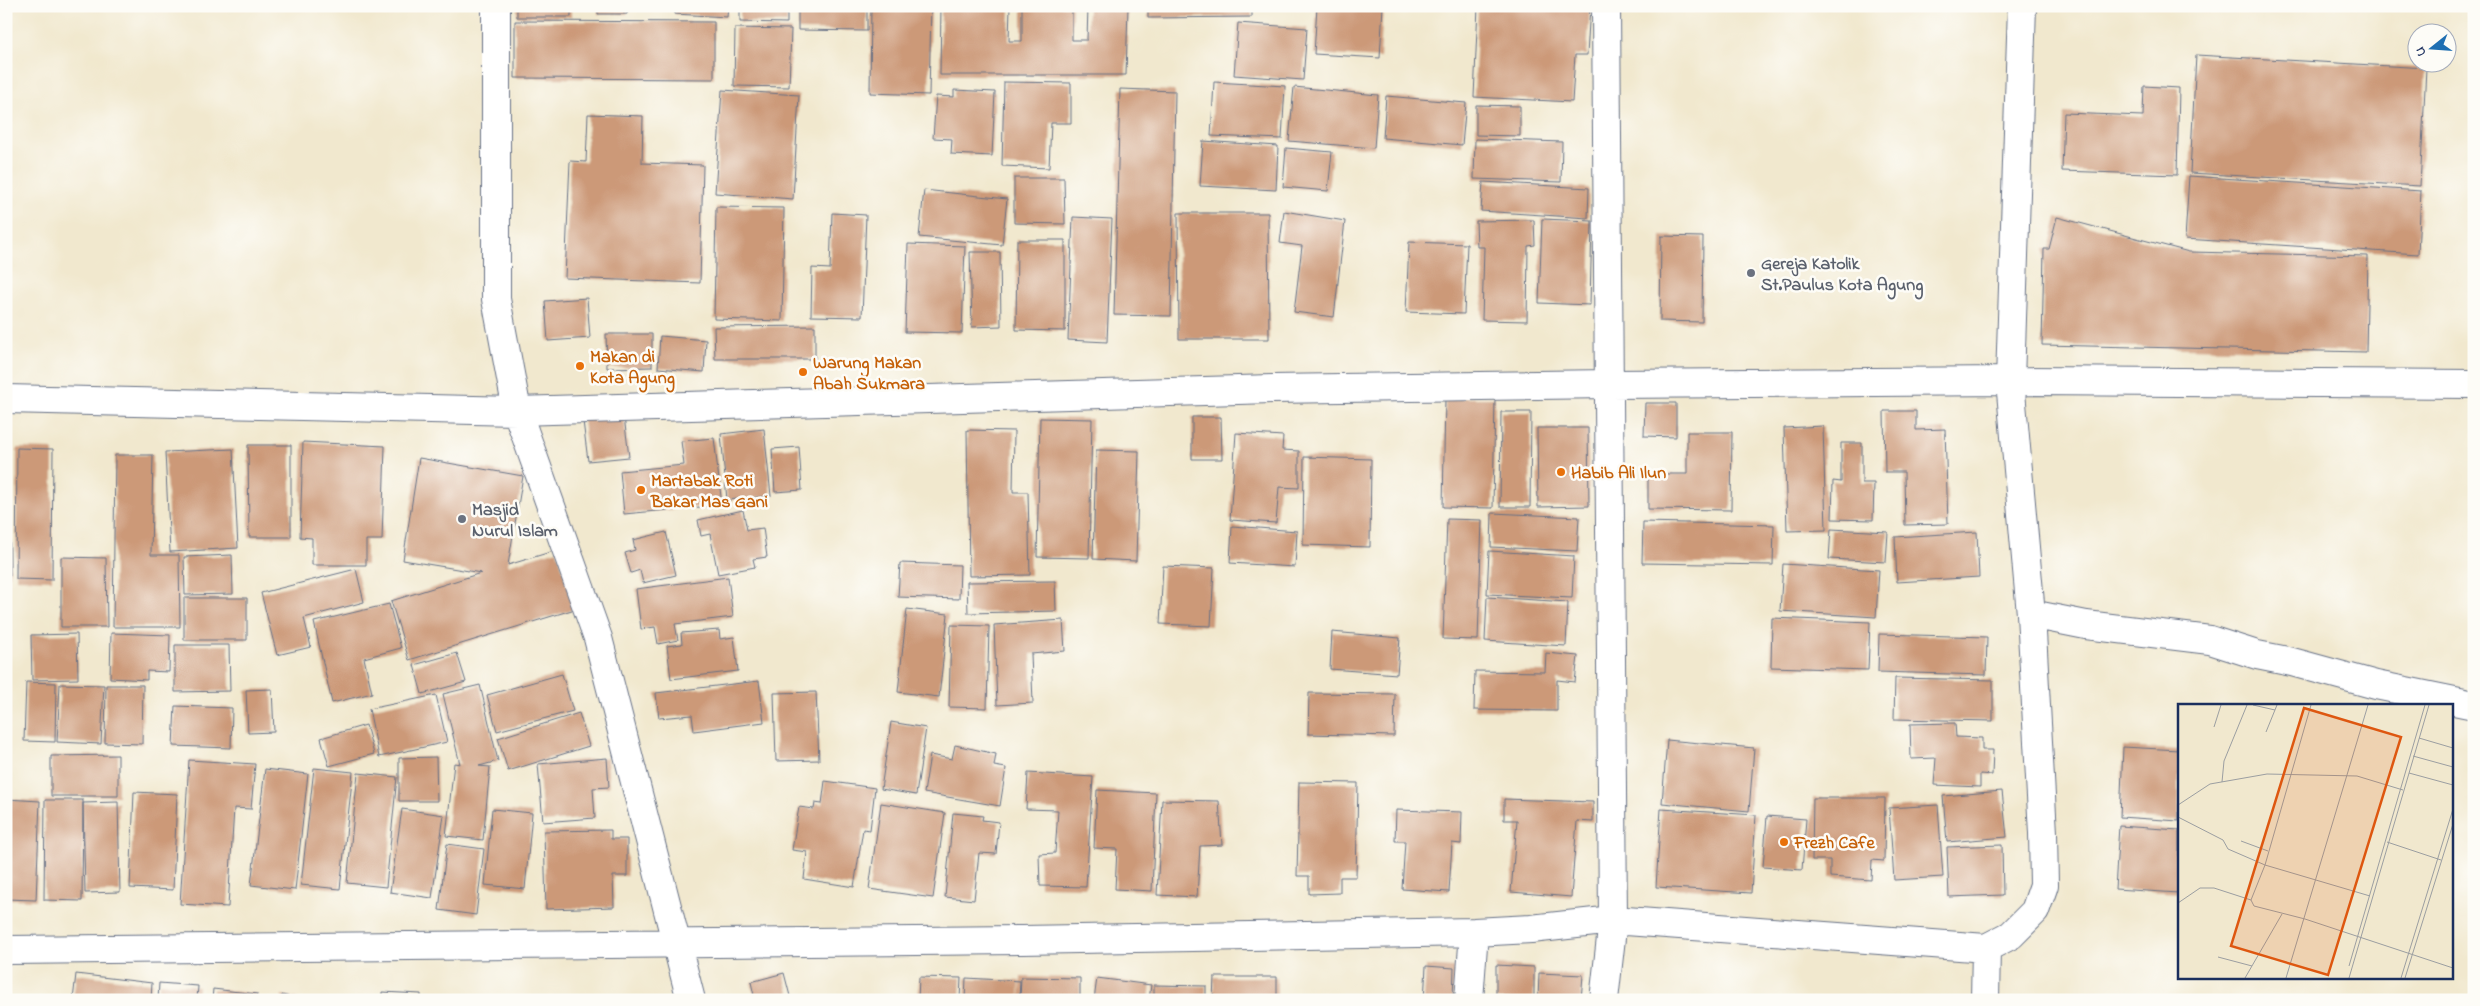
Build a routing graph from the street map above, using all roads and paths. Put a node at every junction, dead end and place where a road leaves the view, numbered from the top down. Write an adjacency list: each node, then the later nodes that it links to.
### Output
1 (496, 6): 8 (street)
2 (1606, 6): 5 (street)
3 (2022, 6): 4 (street)
4 (2010, 381): 5 (street); 6 (street); 9 (street)
5 (1610, 384): 8 (street); 11 (street)
6 (2474, 384)
7 (6, 399): 8 (street)
8 (517, 411): 13 (street)
9 (2031, 614): 10 (street); 14 (street)
10 (2474, 705)
11 (1613, 920): 12 (street); 14 (street); 18 (street)
12 (1474, 932): 13 (street); 17 (street)
13 (676, 944): 15 (street); 16 (street)
14 (1986, 948): 19 (street)
15 (6, 950)
16 (691, 1000)
17 (1469, 1000)
18 (1604, 1000)
19 (1985, 1000)

